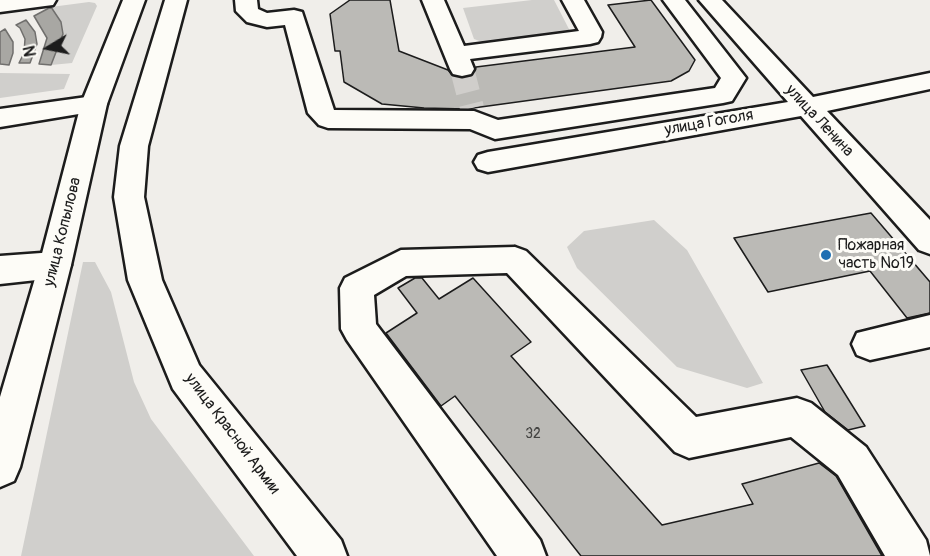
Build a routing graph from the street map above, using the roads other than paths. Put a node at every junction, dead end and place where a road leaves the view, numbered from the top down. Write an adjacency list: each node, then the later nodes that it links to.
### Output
1 (45, 0): 9 (main road)
2 (134, 0): 11 (main road, улица Копылова)
3 (176, 0): 21 (main road, улица Красной Армии)
4 (246, 0): 7 (main road)
5 (433, 0): 6 (main road)
6 (573, 0)
7 (674, 0)
8 (710, 0): 12 (main road, улица Ленина)
9 (0, 6)
10 (930, 81): 12 (main road, улица Гоголя)
11 (94, 104): 13 (main road); 16 (main road, улица Копылова)
12 (806, 107): 14 (main road, улица Гоголя); 15 (main road, улица Ленина)
13 (0, 118)
14 (488, 162)
15 (930, 241)
16 (55, 265): 17 (main road); 20 (main road, улица Копылова)
17 (0, 270)
18 (930, 331): 19 (main road)
19 (870, 344)
20 (0, 467)
21 (325, 556)
22 (524, 556): 23 (main road)
23 (910, 556)

